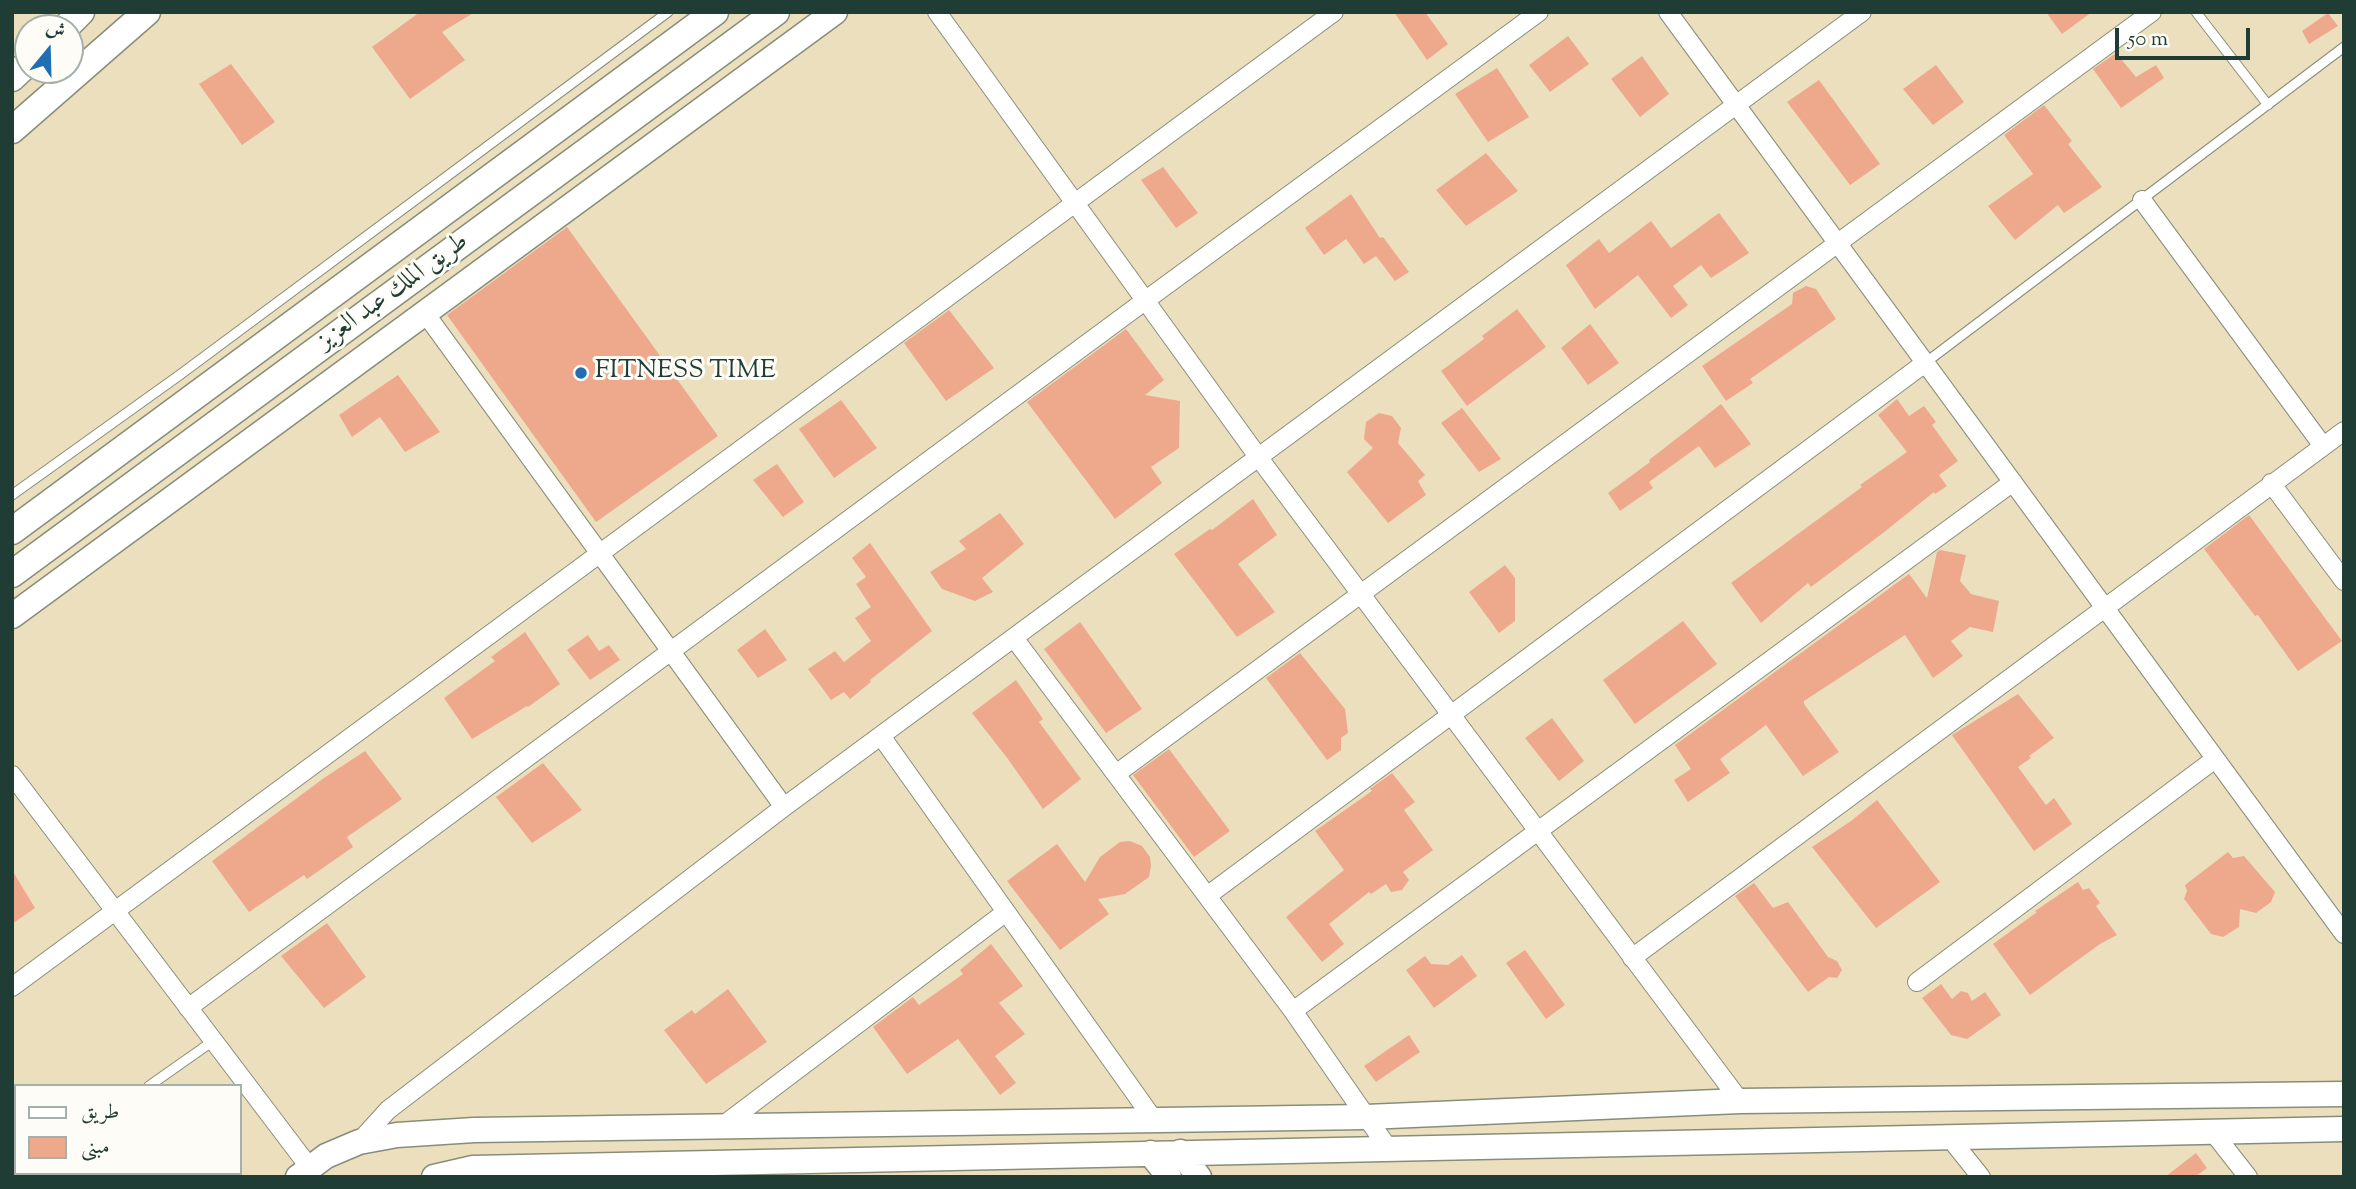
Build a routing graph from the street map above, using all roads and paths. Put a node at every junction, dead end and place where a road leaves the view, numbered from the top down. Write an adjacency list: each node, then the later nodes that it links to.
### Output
1 (148, 12): 16 (main road)
2 (668, 12): 28 (lane)
3 (715, 12): 29 (main road, طريق الملك عبد العزيز)
4 (776, 12): 31 (main road, طريق الملك عبد العزيز)
5 (835, 12): 21 (street)
6 (937, 12): 18 (street)
7 (1334, 12): 18 (street)
8 (1539, 12): 20 (street)
9 (1668, 12): 15 (street)
10 (1861, 12): 15 (street)
11 (2152, 12): 19 (street)
12 (2196, 12): 14 (lane)
13 (2344, 47): 14 (lane)
14 (2267, 105): 17 (lane)
15 (1737, 106): 19 (street); 25 (street)
16 (12, 130)
17 (2142, 200): 22 (lane); 24 (street)
18 (1076, 202): 20 (street); 30 (street)
19 (1838, 244): 22 (street); 33 (street)
20 (1146, 300): 25 (street); 37 (street)
21 (425, 313): 30 (street); 35 (street)
22 (1926, 363): 26 (street); 38 (street)
23 (2344, 430): 24 (street)
24 (2323, 446): 27 (street)
25 (1259, 458): 33 (street); 36 (street)
26 (2013, 482): 34 (street); 44 (street)
27 (2272, 483): 32 (street); 34 (street)
28 (12, 495)
29 (12, 531)
30 (599, 554): 37 (street); 46 (street)
31 (12, 574)
32 (2344, 581)
33 (1360, 593): 38 (street); 41 (street)
34 (2104, 607): 40 (street); 49 (street)
35 (12, 616)
36 (1014, 638): 39 (street); 41 (street)
37 (671, 653): 43 (street); 52 (street)
38 (1451, 715): 44 (street); 45 (street)
39 (881, 736): 43 (street); 47 (street)
40 (2215, 759): 48 (street); 50 (street)
41 (1116, 774): 45 (street)
42 (12, 775): 46 (street)
43 (784, 807): 64 (street)
44 (1537, 830): 49 (street); 53 (street)
45 (1207, 896): 53 (street)
46 (114, 911): 51 (street); 52 (street)
47 (1006, 912): 59 (street); 60 (street)
48 (2344, 934)
49 (1632, 958): 57 (street)
50 (1917, 982)
51 (12, 986)
52 (188, 1008): 54 (street)
53 (1293, 1011): 58 (street)
54 (213, 1041): 55 (lane); 68 (street)
55 (152, 1084)
56 (2344, 1094): 57 (street)
57 (1740, 1101): 58 (street)
58 (1366, 1116): 59 (street); 65 (street)
59 (1154, 1121): 60 (street)
60 (721, 1128): 64 (street)
61 (2344, 1129): 62 (street)
62 (2212, 1132): 63 (street); 74 (street)
63 (1949, 1137): 65 (street); 73 (street)
64 (359, 1142): 68 (street)
65 (1388, 1148): 66 (street)
66 (1180, 1152): 67 (street); 72 (street)
67 (1150, 1153): 69 (street); 71 (street)
68 (304, 1172)
69 (473, 1172): 70 (street)
70 (435, 1177)
71 (1169, 1177)
72 (1199, 1177)
73 (1981, 1177)
74 (2248, 1177)

